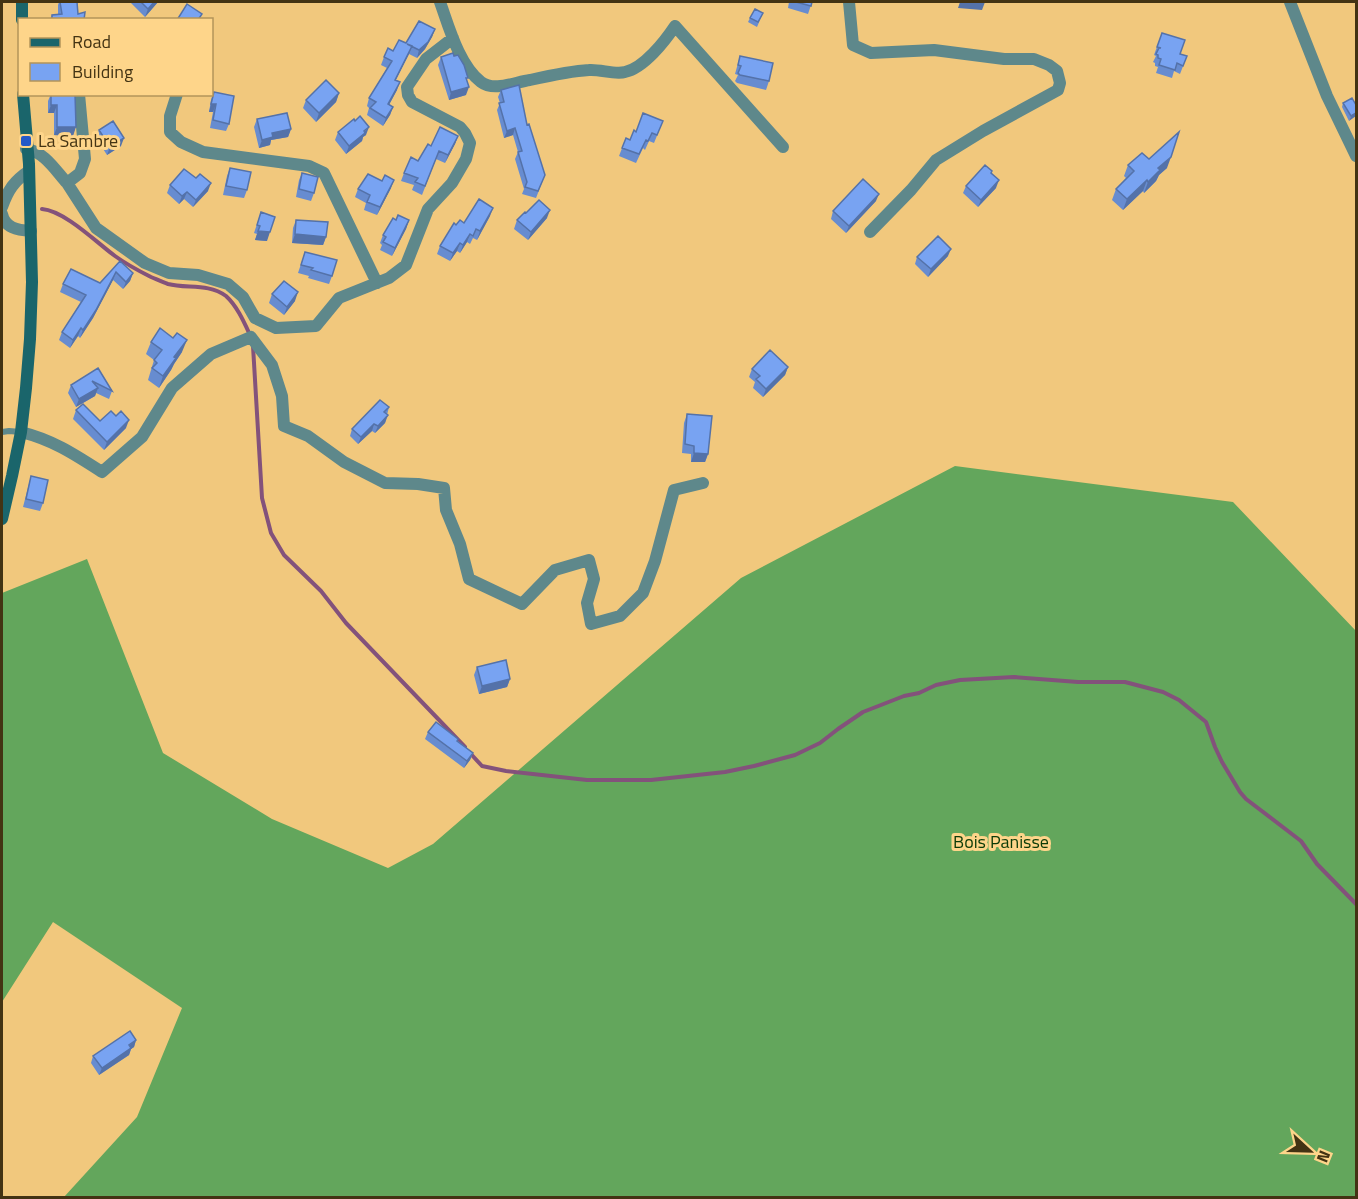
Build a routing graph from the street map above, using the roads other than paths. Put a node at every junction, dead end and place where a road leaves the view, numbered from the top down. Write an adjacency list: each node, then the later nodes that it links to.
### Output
1 (22, 2): 5 (street)
2 (440, 2): 6 (street)
3 (849, 2): 18 (street)
4 (1290, 2): 12 (street)
5 (22, 18)
6 (453, 38): 10 (street); 19 (street)
7 (22, 96): 11 (street)
8 (79, 96): 14 (street)
9 (176, 96): 19 (street)
10 (783, 147)
11 (26, 148): 13 (street); 14 (street)
12 (1356, 156)
13 (29, 171): 15 (street); 17 (street)
14 (67, 183): 19 (street)
15 (3, 200)
16 (2, 214): 17 (street)
17 (31, 231): 21 (street)
18 (870, 232)
19 (377, 283)
20 (2, 432): 21 (lane)
21 (21, 432): 22 (street); 23 (street)
22 (703, 483)
23 (2, 519)

